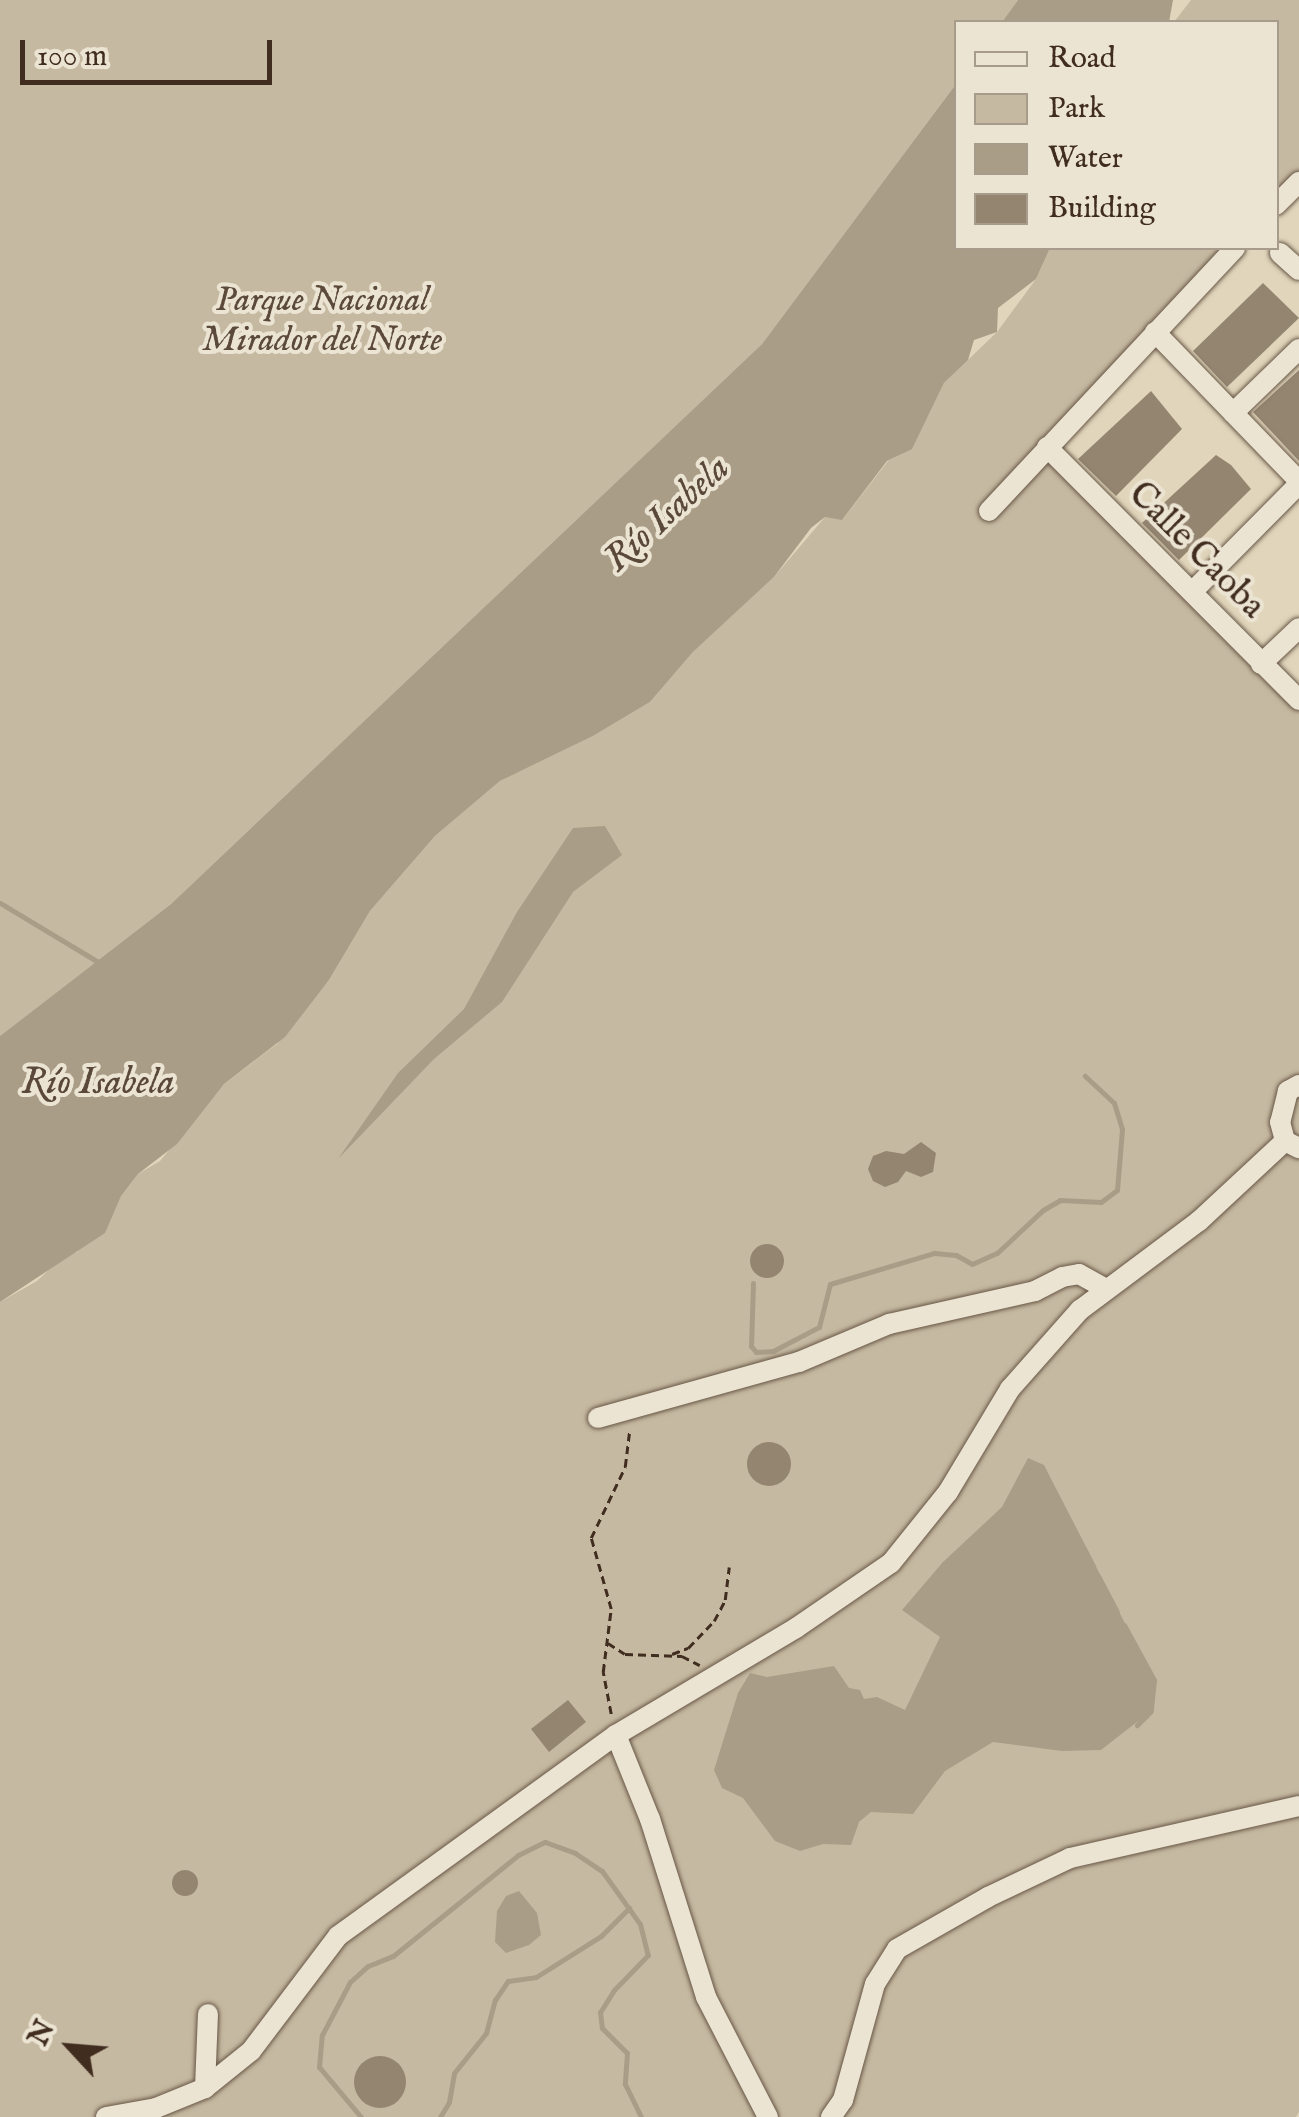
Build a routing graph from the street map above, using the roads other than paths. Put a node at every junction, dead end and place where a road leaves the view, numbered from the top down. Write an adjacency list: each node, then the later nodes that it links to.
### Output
1 (1299, 182): 2 (street)
2 (1279, 202)
3 (1233, 250): 6 (street)
4 (1280, 253): 5 (street)
5 (1299, 270)
6 (1155, 332): 8 (street); 9 (street)
7 (1299, 349): 8 (street)
8 (1233, 413): 10 (street)
9 (1048, 447): 11 (street); 12 (street, Calle Caoba)
10 (1299, 483): 12 (street)
11 (989, 511)
12 (1193, 591): 14 (street, Calle Caoba)
13 (1299, 628): 14 (street)
14 (1261, 664): 15 (street, Calle Caoba)
15 (1299, 700)
16 (1299, 1085): 17 (street)
17 (1292, 1145): 18 (street)
18 (1106, 1289): 19 (street); 20 (street)
19 (598, 1418)
20 (616, 1735): 23 (street); 25 (street)
21 (1299, 1806): 26 (street)
22 (208, 2014): 23 (street)
23 (205, 2088): 24 (street)
24 (106, 2117)
25 (768, 2117)
26 (832, 2117)

